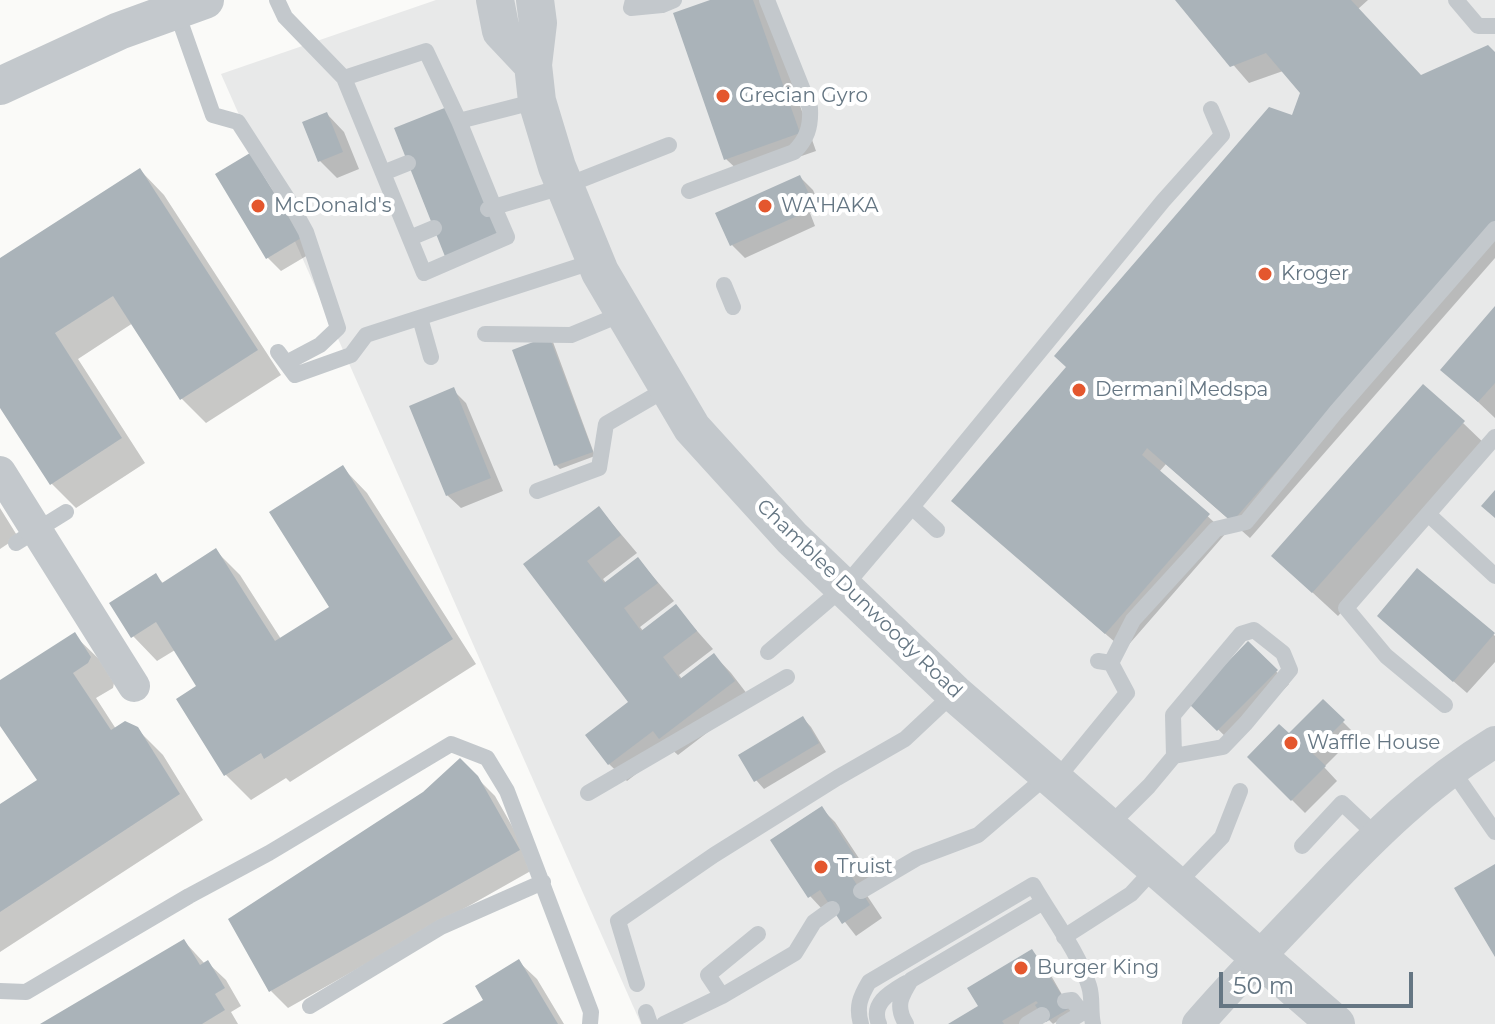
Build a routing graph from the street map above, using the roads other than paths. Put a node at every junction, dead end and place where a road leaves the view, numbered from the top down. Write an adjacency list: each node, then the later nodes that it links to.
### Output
1 (277, 0): 10 (lane)
2 (495, 0): 11 (street, Chamblee Dunwoody Road)
3 (535, 0): 11 (street, Chamblee Dunwoody Road)
4 (674, 0): 7 (lane)
5 (767, 0): 19 (lane)
6 (1456, 0): 9 (lane)
7 (632, 4)
8 (191, 5): 12 (street); 28 (lane)
9 (1495, 26)
10 (344, 78): 14 (lane); 17 (lane)
11 (535, 83): 14 (lane); 18 (street, Chamblee Dunwoody Road)
12 (0, 86)
13 (1211, 109): 35 (lane)
14 (459, 121): 20 (lane)
15 (669, 145): 18 (lane)
16 (408, 163): 17 (lane)
17 (383, 173): 23 (lane)
18 (565, 186): 20 (lane); 24 (street, Chamblee Dunwoody Road)
19 (689, 191)
20 (491, 208): 23 (lane)
21 (434, 228): 23 (lane)
22 (1495, 229): 50 (lane)
23 (410, 238)
24 (595, 261): 27 (street, Chamblee Dunwoody Road); 28 (lane)
25 (724, 285): 26 (lane)
26 (733, 307)
27 (624, 313): 29 (lane); 31 (street, Chamblee Dunwoody Road)
28 (420, 318): 30 (lane)
29 (485, 334)
30 (431, 357)
31 (668, 388): 34 (lane); 41 (street, Chamblee Dunwoody Road)
32 (1495, 437): 37 (lane)
33 (0, 472): 39 (street)
34 (537, 491)
35 (912, 507): 38 (lane); 41 (lane)
36 (66, 512): 39 (lane)
37 (1428, 514): 40 (lane); 46 (lane)
38 (937, 530)
39 (27, 537): 44 (street)
40 (1495, 576)
41 (844, 587): 42 (lane); 45 (street, Chamblee Dunwoody Road)
42 (768, 652)
43 (787, 677): 52 (lane)
44 (134, 686)
45 (954, 693): 50 (street, Chamblee Dunwoody Road); 66 (lane)
46 (1445, 705)
47 (1495, 742): 49 (street)
48 (1174, 756): 48 (lane); 53 (lane)
49 (1452, 770): 54 (lane); 55 (street)
50 (1051, 778): 53 (street, Chamblee Dunwoody Road); 59 (lane)
51 (1240, 791): 57 (lane)
52 (588, 793)
53 (1108, 827): 57 (street, Chamblee Dunwoody Road)
54 (1495, 832)
55 (1376, 835): 56 (lane); 64 (street)
56 (1302, 846)
57 (1165, 877): 63 (lane); 64 (street, Chamblee Dunwoody Road)
58 (543, 882): 67 (lane); 70 (lane); 72 (lane)
59 (861, 891)
60 (1043, 902): 63 (lane); 65 (lane); 74 (lane)
61 (832, 909): 68 (lane)
62 (758, 934): 68 (lane)
63 (1064, 937): 71 (lane)
64 (1257, 958): 78 (street); 79 (street, Chamblee Dunwoody Road)
65 (911, 980): 75 (lane); 76 (lane)
66 (637, 984)
67 (0, 991)
68 (722, 996): 73 (lane)
69 (1065, 1001): 71 (lane)
70 (310, 1006)
71 (1088, 1016): 77 (lane)
72 (590, 1024)
73 (664, 1024)
74 (861, 1024)
75 (879, 1024)
76 (906, 1024)
77 (1064, 1024)
78 (1198, 1024)
79 (1336, 1024)

